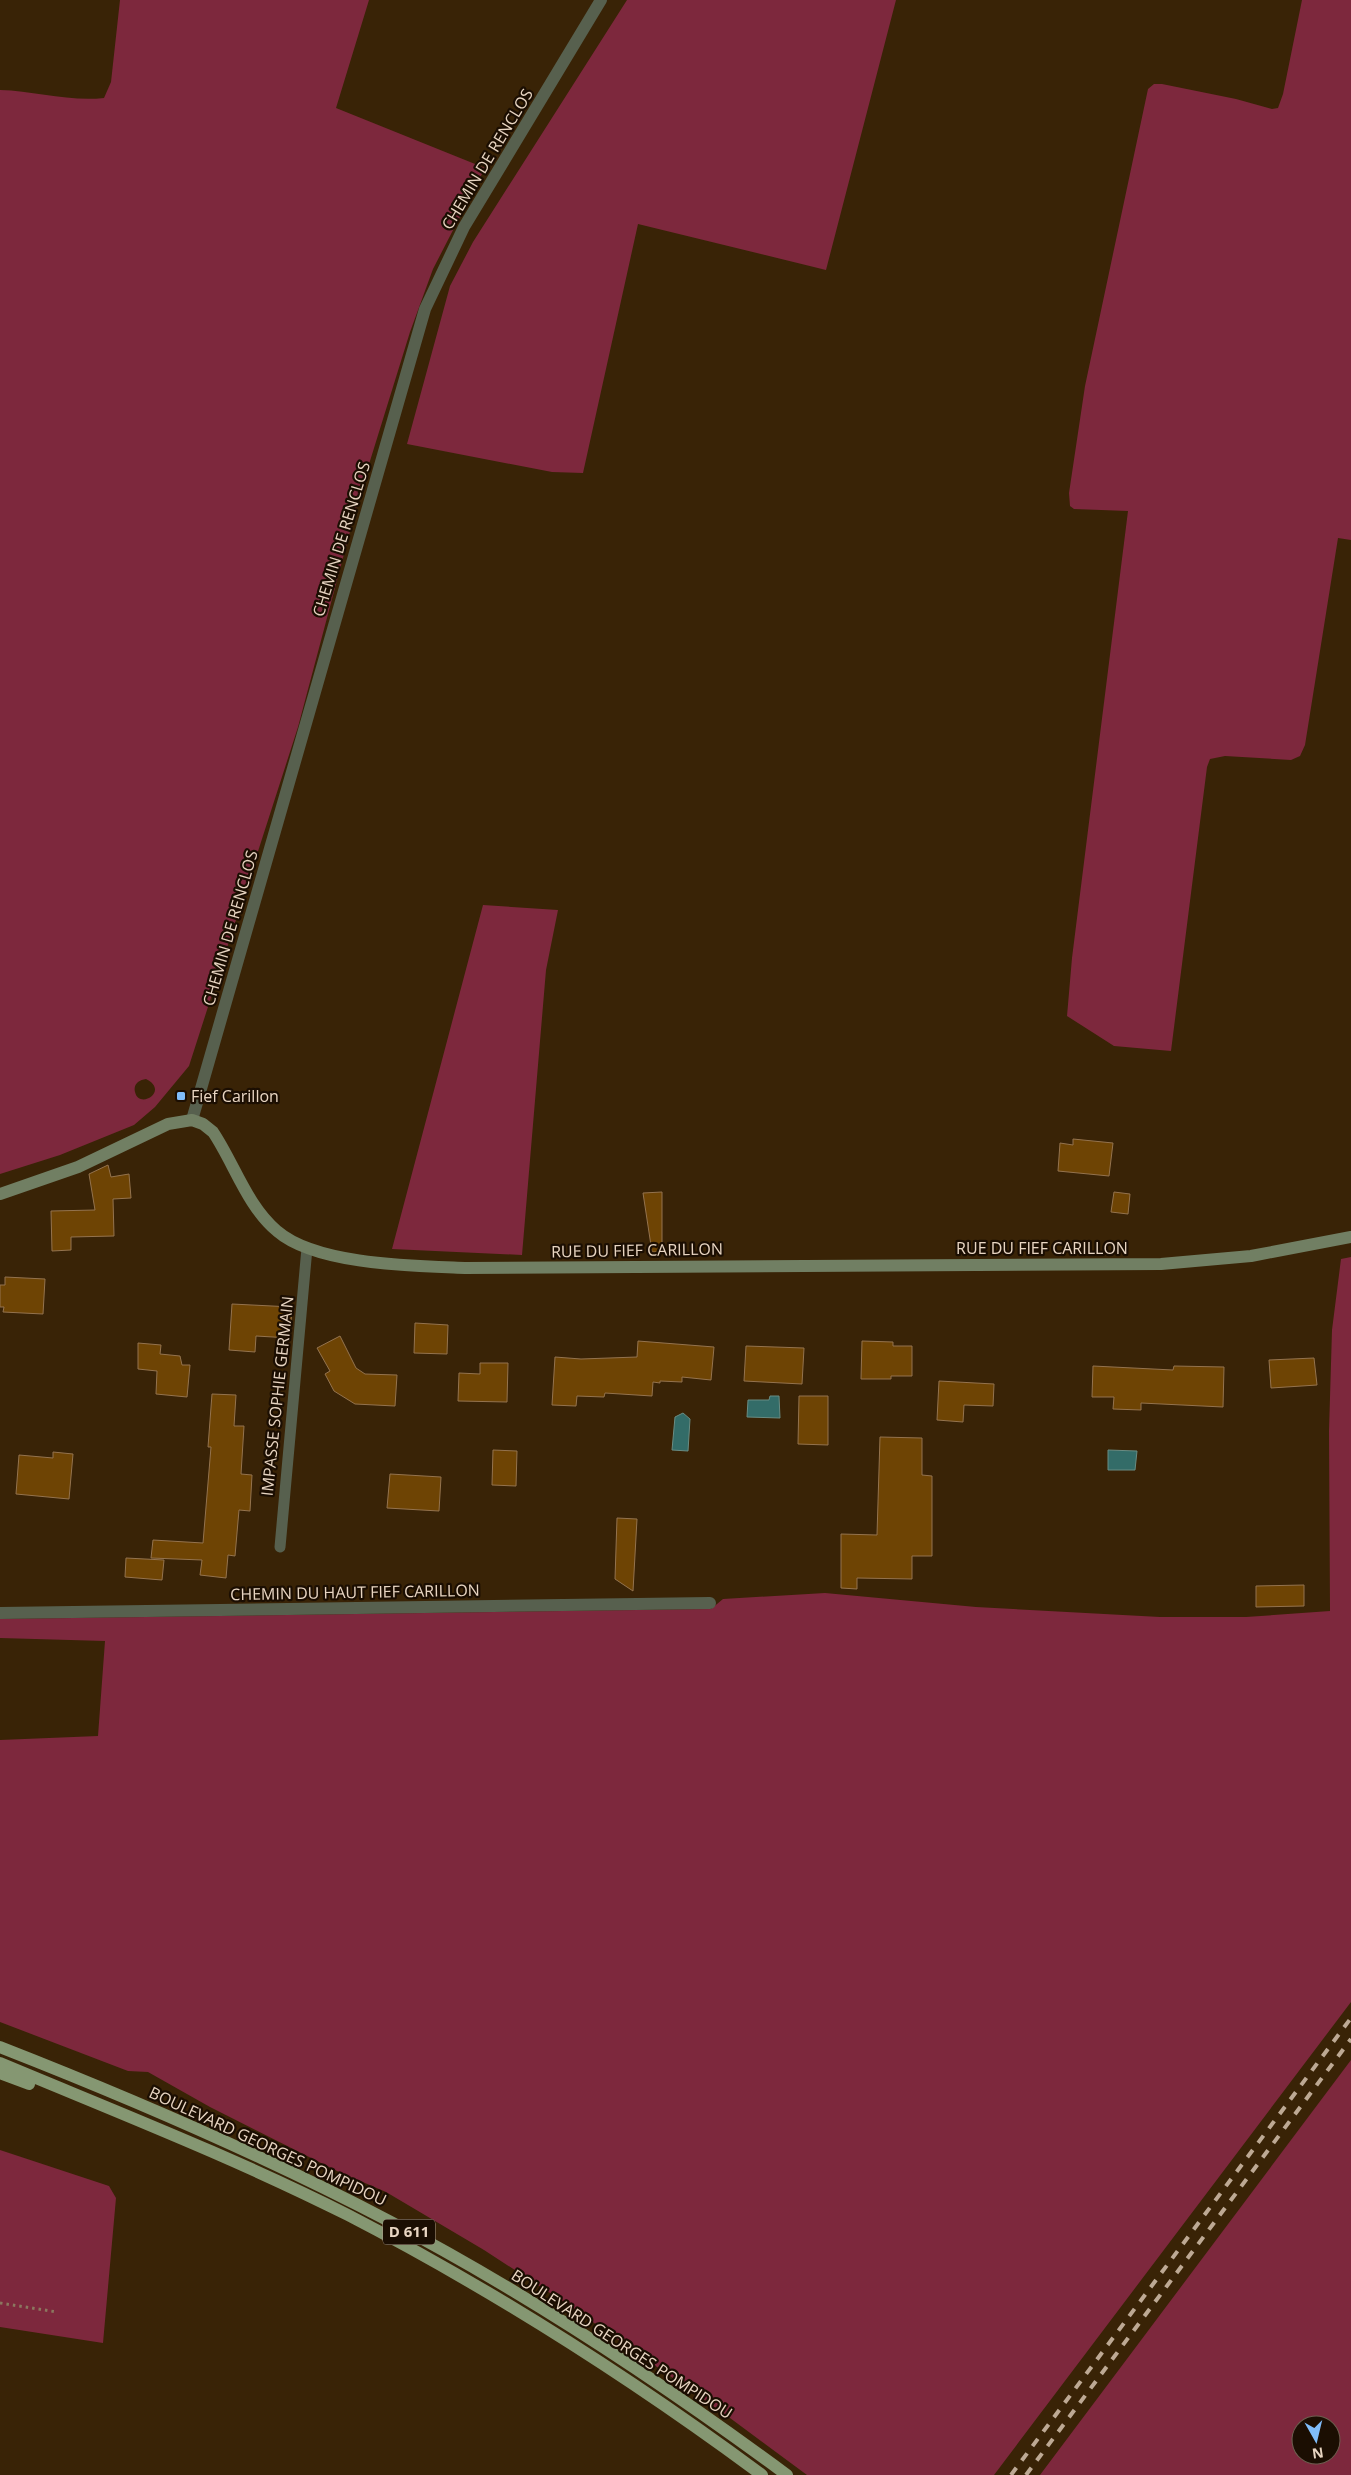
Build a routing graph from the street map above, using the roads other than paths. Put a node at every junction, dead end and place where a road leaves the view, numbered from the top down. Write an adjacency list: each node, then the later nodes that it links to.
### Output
1 (601, 0): 2 (street, CHEMIN DE RENCLOS)
2 (192, 1120): 3 (street); 5 (street, RUE DU FIEF CARILLON)
3 (0, 1194)
4 (1351, 1237): 5 (street, RUE DU FIEF CARILLON)
5 (307, 1248): 6 (lane, IMPASSE SOPHIE GERMAIN)
6 (280, 1547)
7 (710, 1603): 8 (street, CHEMIN DU HAUT FIEF CARILLON)
8 (0, 1613)
9 (0, 2047): 14 (main road, BOULEVARD GEORGES POMPIDOU / D 611)
10 (0, 2063): 12 (main road, BOULEVARD GEORGES POMPIDOU / D 611)
11 (0, 2074): 12 (main road)
12 (231, 2159): 13 (main road, BOULEVARD GEORGES POMPIDOU / D 611)
13 (762, 2475)
14 (787, 2475)

